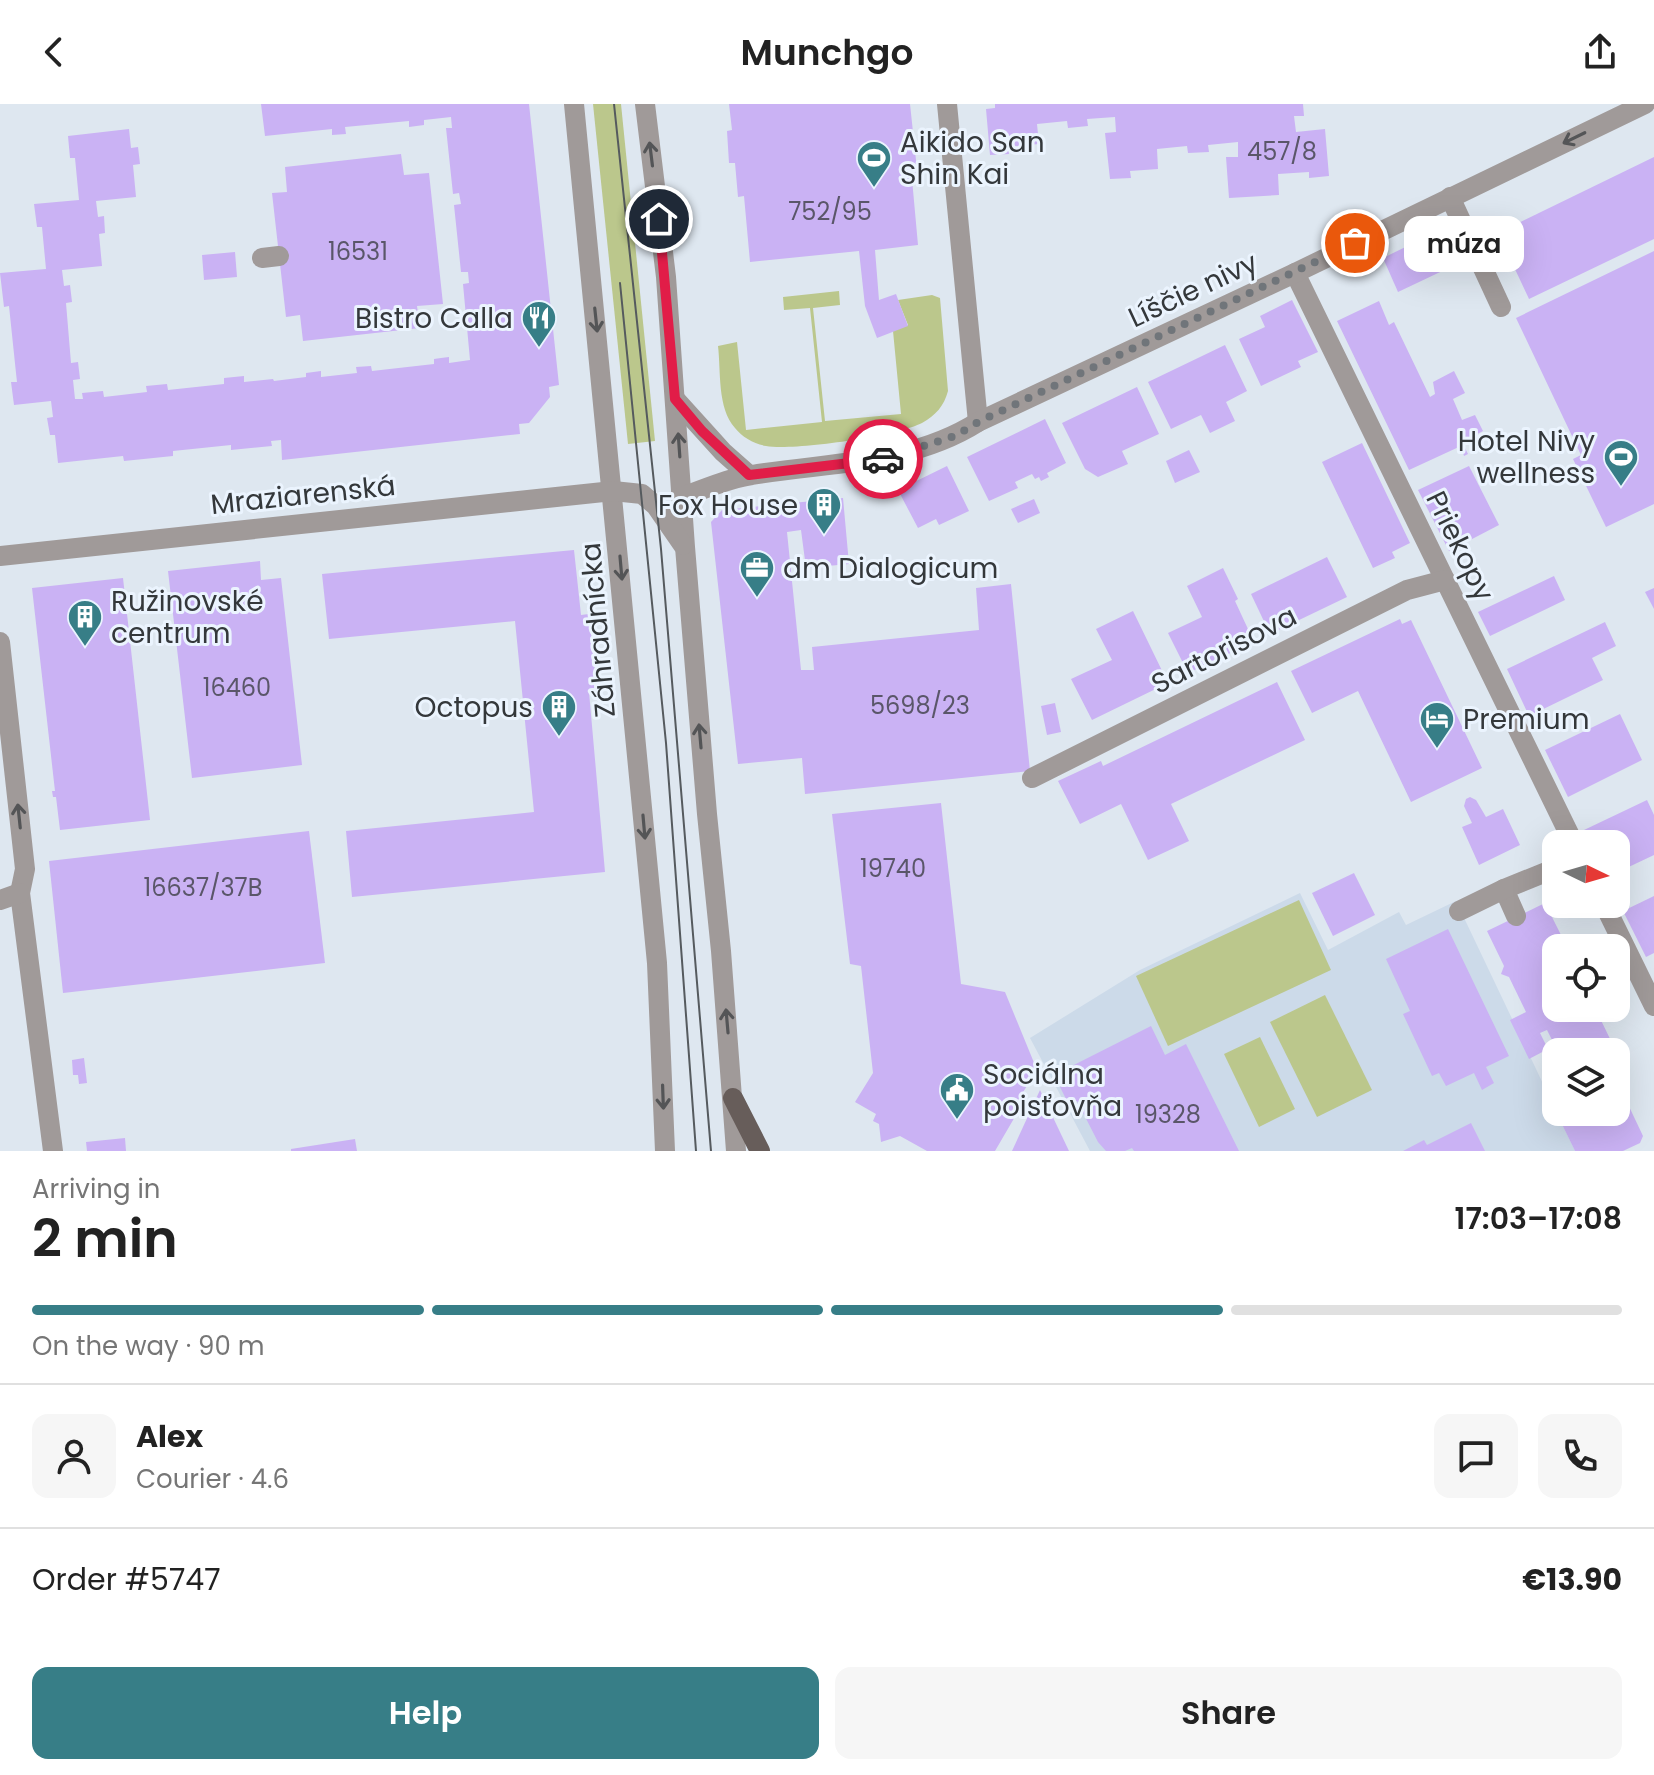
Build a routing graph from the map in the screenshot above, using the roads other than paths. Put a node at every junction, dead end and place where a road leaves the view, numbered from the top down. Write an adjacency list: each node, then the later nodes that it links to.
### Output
1 (574, 104): 11 (street, Záhradnícka, one-way to 11)
2 (645, 104): 8 (street, one-way to 2)
3 (947, 104): 9 (street)
4 (1645, 104): 5 (street, Líščie nivy, one-way to 5)
5 (1450, 197): 6 (street, Líščie nivy); 7 (street)
6 (1295, 273): 9 (street, Líščie nivy); 15 (street, Priekopy)
7 (1501, 307)
8 (675, 399): 10 (street); 12 (street, one-way to 8)
9 (978, 422): 10 (street, Líščie nivy)
10 (749, 475): 12 (street, Líščie nivy)
11 (613, 491): 13 (street); 14 (street, Mraziarenská); 29 (street, Záhradnícka, one-way to 29)
12 (682, 497): 13 (street)
13 (685, 547): 27 (street, one-way to 13)
14 (0, 556)
15 (1445, 580): 17 (street, Sartorisova); 18 (street, Priekopy)
16 (0, 642): 21 (street, one-way to 16)
17 (1032, 778)
18 (1567, 830)
19 (1542, 874): 20 (street)
20 (1504, 889): 23 (street); 24 (street)
21 (20, 893): 22 (street); 28 (street)
22 (0, 900)
23 (1459, 911)
24 (1516, 916)
25 (1611, 918): 26 (street)
26 (1654, 1006)
27 (733, 1098): 30 (street); 31 (main road)
28 (53, 1151)
29 (665, 1151)
30 (736, 1151)
31 (760, 1151)

